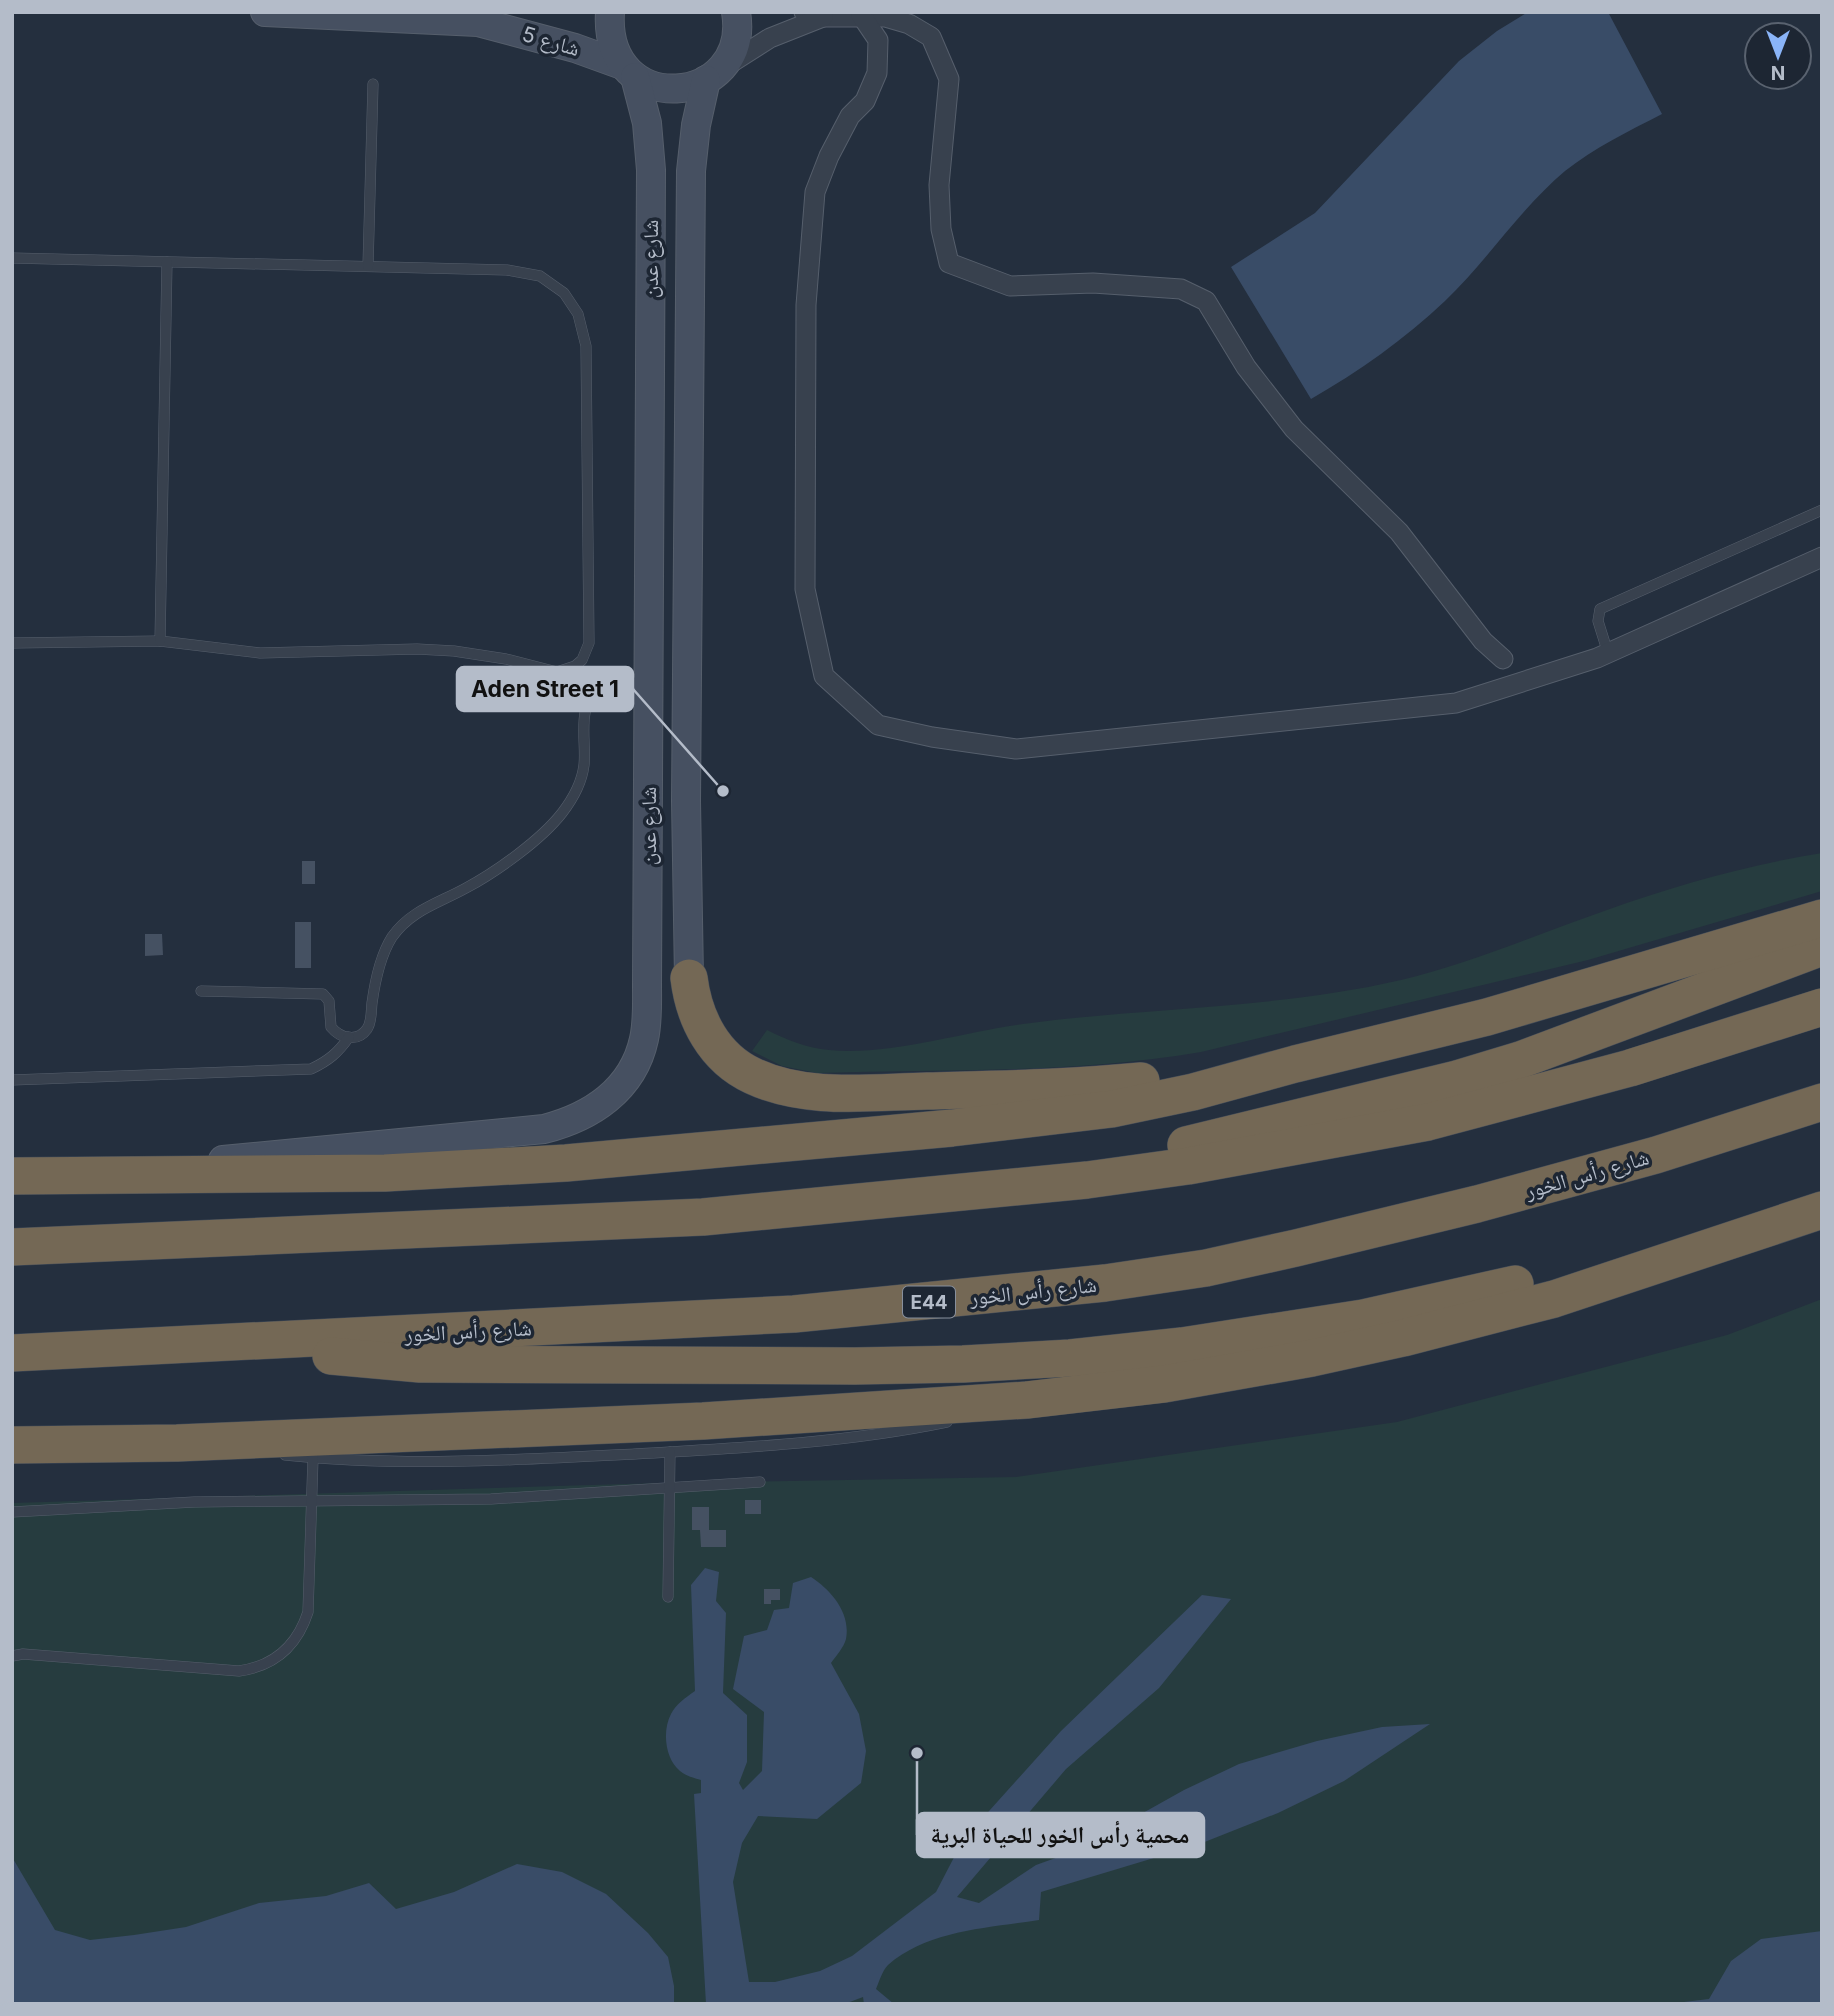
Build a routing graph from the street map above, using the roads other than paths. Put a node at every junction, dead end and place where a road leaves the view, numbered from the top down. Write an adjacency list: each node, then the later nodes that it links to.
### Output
1 (265, 12): 9 (street, شارع 5)
2 (534, 12): 9 (street, شارع 5)
3 (610, 12): 10 (street, شارع عدن)
4 (736, 12): 11 (street, شارع عدن)
5 (804, 12): 8 (street)
6 (861, 15): 7 (street); 8 (street); 20 (street)
7 (897, 16): 21 (street)
8 (824, 17): 11 (street)
9 (478, 22): 10 (street, شارع 5)
10 (629, 71): 11 (street, شارع 5); 22 (street, شارع عدن)
11 (713, 75): 25 (street, شارع عدن)
12 (373, 84): 15 (lane)
13 (12, 258): 14 (lane)
14 (167, 262): 15 (lane); 18 (lane)
15 (368, 266): 18 (lane)
16 (1822, 510): 20 (lane)
17 (1822, 557): 20 (street)
18 (160, 641): 19 (lane)
19 (12, 643)
20 (1608, 653)
21 (1503, 659)
22 (649, 682): 28 (lane); 32 (street, شارع عدن)
23 (1822, 918): 29 (highway)
24 (1822, 947): 34 (highway)
25 (689, 978): 29 (highway)
26 (201, 992): 28 (lane)
27 (1822, 1007): 34 (highway)
28 (349, 1037): 30 (lane)
29 (1295, 1064): 32 (highway)
30 (12, 1080)
31 (1822, 1102): 38 (highway, شارع رأس الخور / E44)
32 (152, 1175): 33 (highway)
33 (12, 1176)
34 (1087, 1180): 37 (highway)
35 (1822, 1210): 36 (highway)
36 (1712, 1245): 38 (highway); 40 (highway)
37 (12, 1247)
38 (274, 1341): 39 (highway, شارع رأس الخور / E44)
39 (12, 1353)
40 (1027, 1400): 41 (lane); 43 (highway)
41 (973, 1415)
42 (959, 1419): 46 (lane)
43 (177, 1443): 44 (highway); 45 (lane)
44 (12, 1445)
45 (249, 1452)
46 (670, 1452): 48 (lane); 50 (lane)
47 (275, 1454): 48 (lane)
48 (313, 1458): 51 (lane)
49 (760, 1482): 50 (lane)
50 (669, 1488): 51 (lane); 53 (lane)
51 (312, 1500): 52 (lane); 54 (lane)
52 (12, 1512)
53 (668, 1597)
54 (12, 1656)

